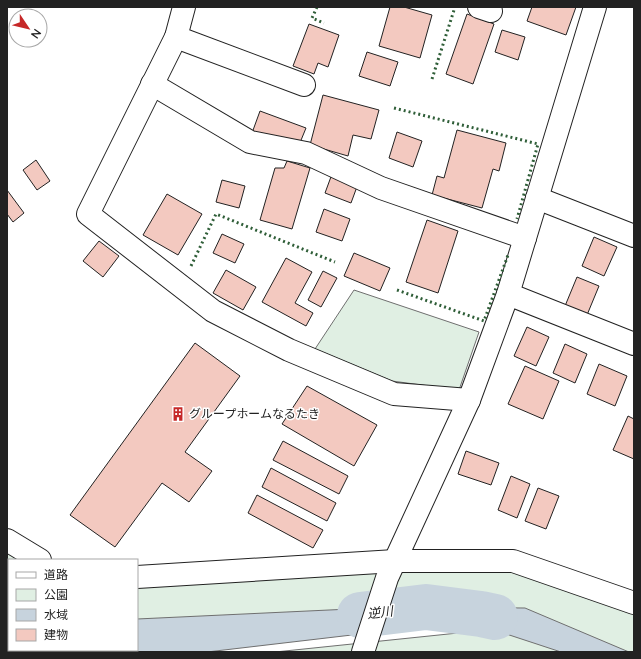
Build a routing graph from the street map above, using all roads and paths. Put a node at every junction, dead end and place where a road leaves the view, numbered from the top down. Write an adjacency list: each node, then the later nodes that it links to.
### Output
1 (184, 7): 3 (street)
2 (595, 7): 6 (street)
3 (176, 37): 4 (street); 5 (street)
4 (152, 84): 8 (street); 11 (street)
5 (304, 85)
6 (537, 198): 7 (street); 8 (street)
7 (634, 236)
8 (525, 238): 9 (street)
9 (508, 294): 10 (street); 11 (street)
10 (634, 344)
11 (469, 400): 14 (street)
12 (7, 540): 13 (street)
13 (38, 559)
14 (391, 570): 15 (street); 16 (street); 17 (street)
15 (138, 577)
16 (634, 603)
17 (363, 652)

